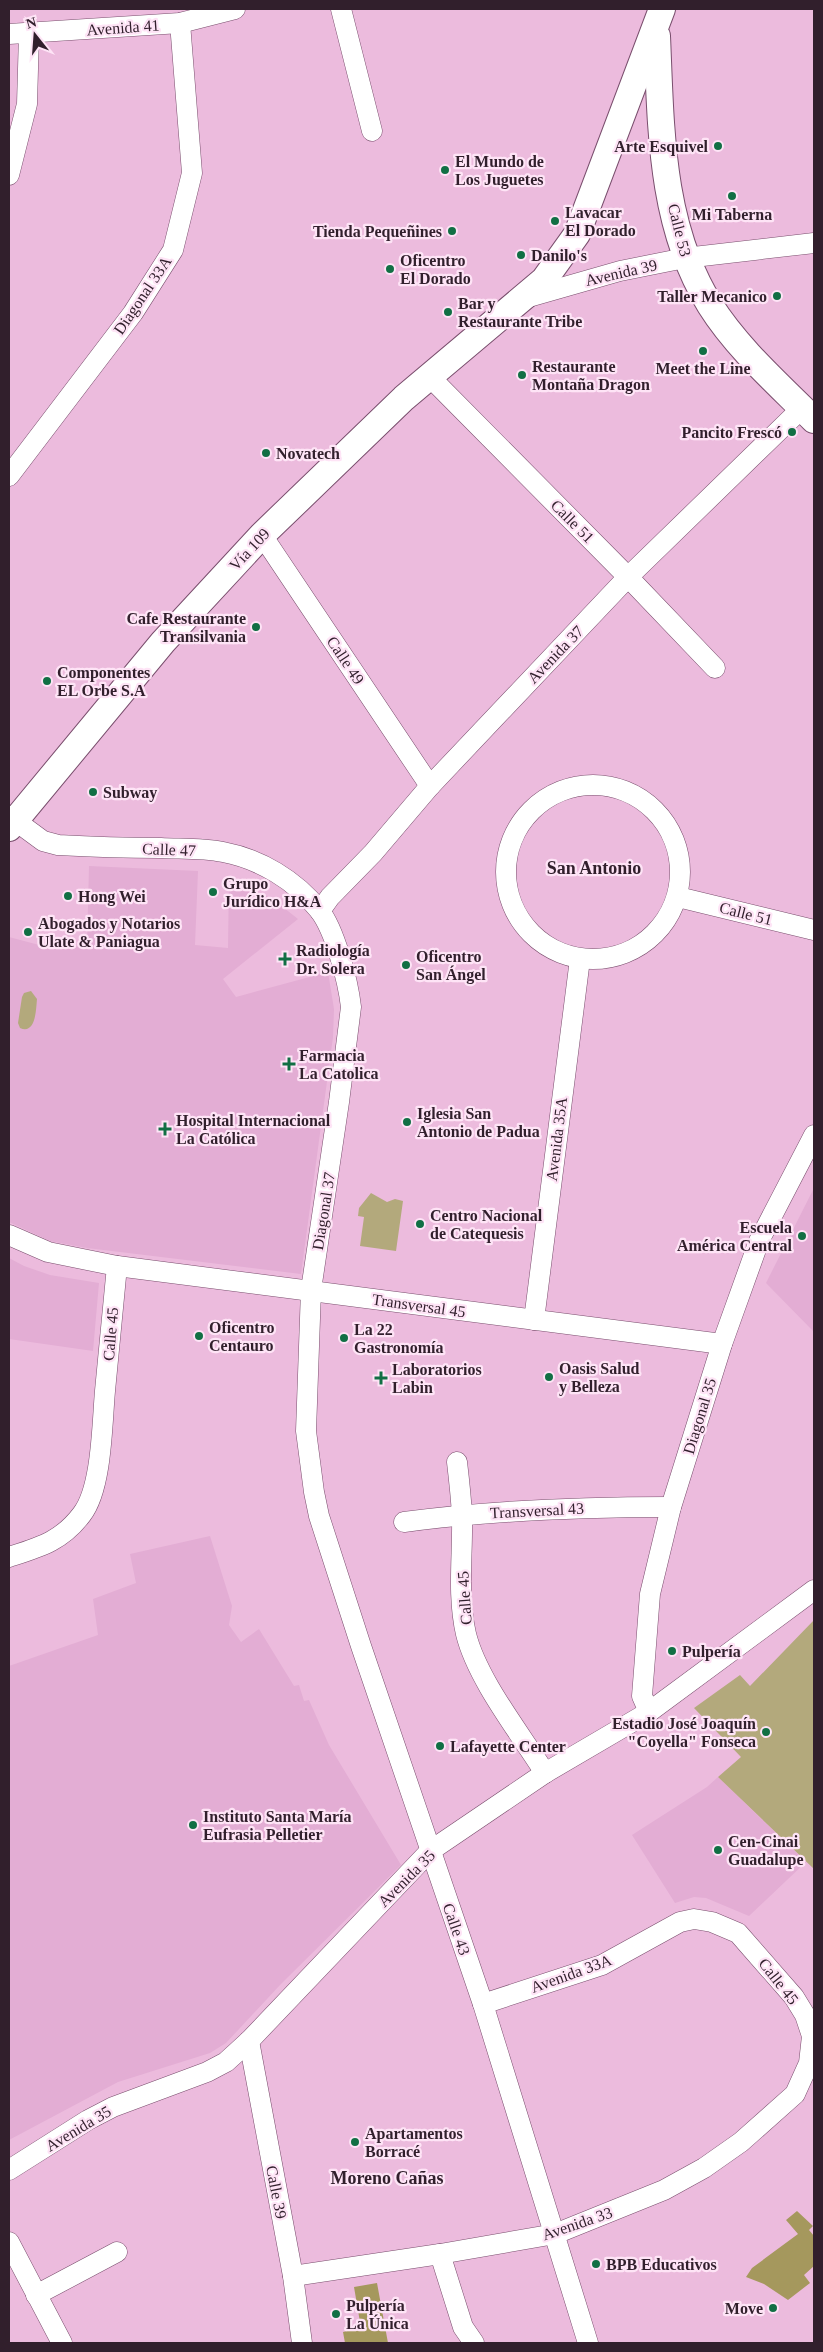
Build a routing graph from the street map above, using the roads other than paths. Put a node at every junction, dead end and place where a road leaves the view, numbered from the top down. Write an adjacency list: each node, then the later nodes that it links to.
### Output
1 (235, 9): 4 (street, Avenida 41)
2 (341, 9): 7 (street)
3 (660, 17): 10 (main road, Calle 53); 11 (main road, Vía 109)
4 (180, 23): 6 (street, Avenida 41); 14 (street, Diagonal 33A)
5 (9, 34): 6 (street, Avenida 41)
6 (29, 34): 8 (street)
7 (372, 131)
8 (9, 174)
9 (814, 243): 10 (street, Avenida 39)
10 (685, 258): 11 (street, Avenida 39); 13 (main road, Calle 53)
11 (520, 300): 12 (main road, Vía 109)
12 (429, 376): 15 (main road, Vía 109); 16 (street, Calle 51)
13 (808, 414): 16 (street, Avenida 37)
14 (9, 476)
15 (262, 535): 18 (street, Calle 49); 19 (main road, Vía 109)
16 (628, 577): 17 (street, Calle 51); 18 (street, Avenida 37)
17 (715, 668)
18 (430, 786): 21 (street, Avenida 37)
19 (11, 822): 21 (street, Calle 47)
20 (678, 897): 22 (street, Calle 51); 23 (street); 23 (street)
21 (320, 911): 27 (street, Diagonal 37)
22 (814, 930)
23 (580, 959): 28 (street, Avenida 35A)
24 (814, 1135): 29 (street, Diagonal 35)
25 (9, 1235): 26 (street)
26 (117, 1266): 27 (street, Transversal 45); 35 (street, Calle 45)
27 (311, 1290): 28 (street, Transversal 45); 33 (street, Diagonal 37)
28 (534, 1320): 29 (street, Transversal 45)
29 (722, 1344): 31 (street, Diagonal 35)
30 (457, 1462): 32 (street, Calle 45)
31 (671, 1507): 32 (street, Transversal 43); 37 (street, Diagonal 35)
32 (462, 1514): 34 (street, Transversal 43); 38 (street, Calle 45)
33 (319, 1516): 39 (street, Calle 43)
34 (404, 1522)
35 (9, 1556)
36 (814, 1590): 37 (street, Avenida 35)
37 (649, 1712): 38 (street, Avenida 35)
38 (545, 1773): 39 (street, Avenida 35)
39 (430, 1851): 41 (street, Calle 43); 42 (street, Avenida 35)
40 (712, 1922): 41 (street, Avenida 33A); 43 (street, Calle 45)
41 (483, 2004): 45 (street, Calle 43)
42 (249, 2041): 44 (street, Avenida 35); 49 (street, Calle 39)
43 (809, 2063): 45 (street, Avenida 33)
44 (9, 2170)
45 (555, 2234): 48 (street, Avenida 33); 54 (street, Calle 43)
46 (9, 2242): 50 (street)
47 (117, 2252): 50 (street)
48 (440, 2254): 49 (street, Avenida 33); 53 (street)
49 (293, 2276): 52 (street, Calle 39)
50 (36, 2295): 51 (street)
51 (62, 2343)
52 (302, 2343)
53 (474, 2343)
54 (588, 2343)

